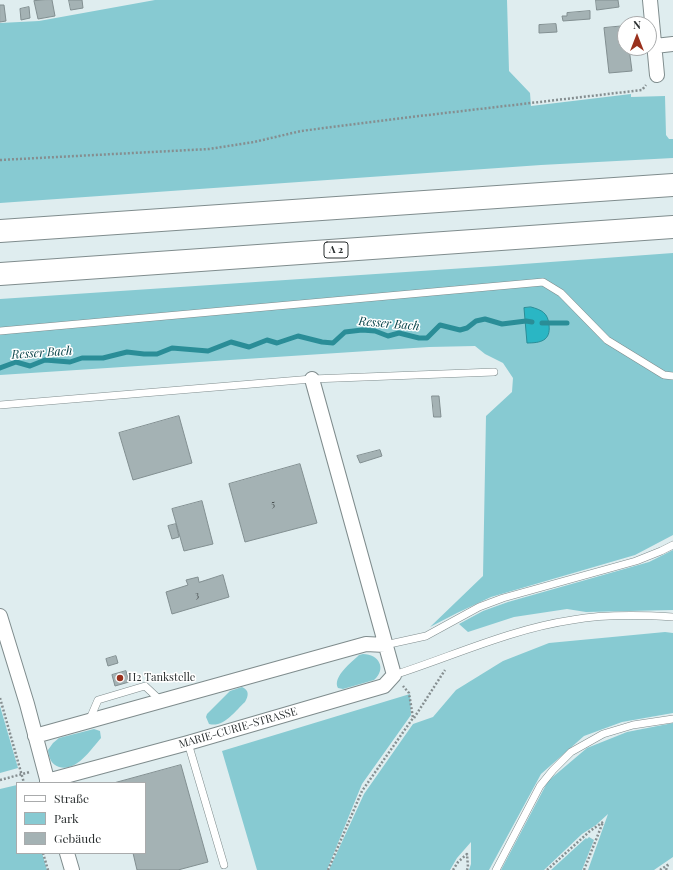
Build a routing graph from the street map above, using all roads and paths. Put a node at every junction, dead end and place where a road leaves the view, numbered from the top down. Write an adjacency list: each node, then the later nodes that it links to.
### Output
1 (650, 0): 2 (street)
2 (652, 16)
3 (673, 44): 4 (street)
4 (657, 46)
5 (656, 56): 6 (street)
6 (657, 75): 7 (path)
7 (0, 160)
8 (673, 185): 10 (highway)
9 (673, 227): 11 (highway, A 2)
10 (0, 231)
11 (0, 274)
12 (0, 331): 14 (lane)
13 (494, 372): 15 (lane)
14 (673, 376)
15 (312, 379): 16 (lane); 20 (street)
16 (0, 405)
17 (673, 545): 20 (lane)
18 (0, 616): 24 (street)
19 (673, 617): 21 (lane)
20 (385, 645): 21 (street); 24 (street)
21 (394, 675): 25 (street, MARIE-CURIE-STRASSE); 35 (path)
22 (0, 698): 26 (path)
23 (673, 719): 38 (lane)
24 (35, 736): 27 (street)
25 (188, 742): 27 (street, MARIE-CURIE-STRASSE); 32 (lane)
26 (21, 774): 27 (path); 28 (path); 29 (path)
27 (46, 777)
28 (0, 780)
29 (24, 782)
30 (43, 854): 33 (path)
31 (67, 854): 34 (street)
32 (224, 865)
33 (48, 870)
34 (72, 870)
35 (328, 870)
36 (453, 870): 37 (path)
37 (468, 870)
38 (496, 870)
39 (547, 870): 40 (path)
40 (584, 870)
41 (660, 870): 42 (path)
42 (666, 870)

